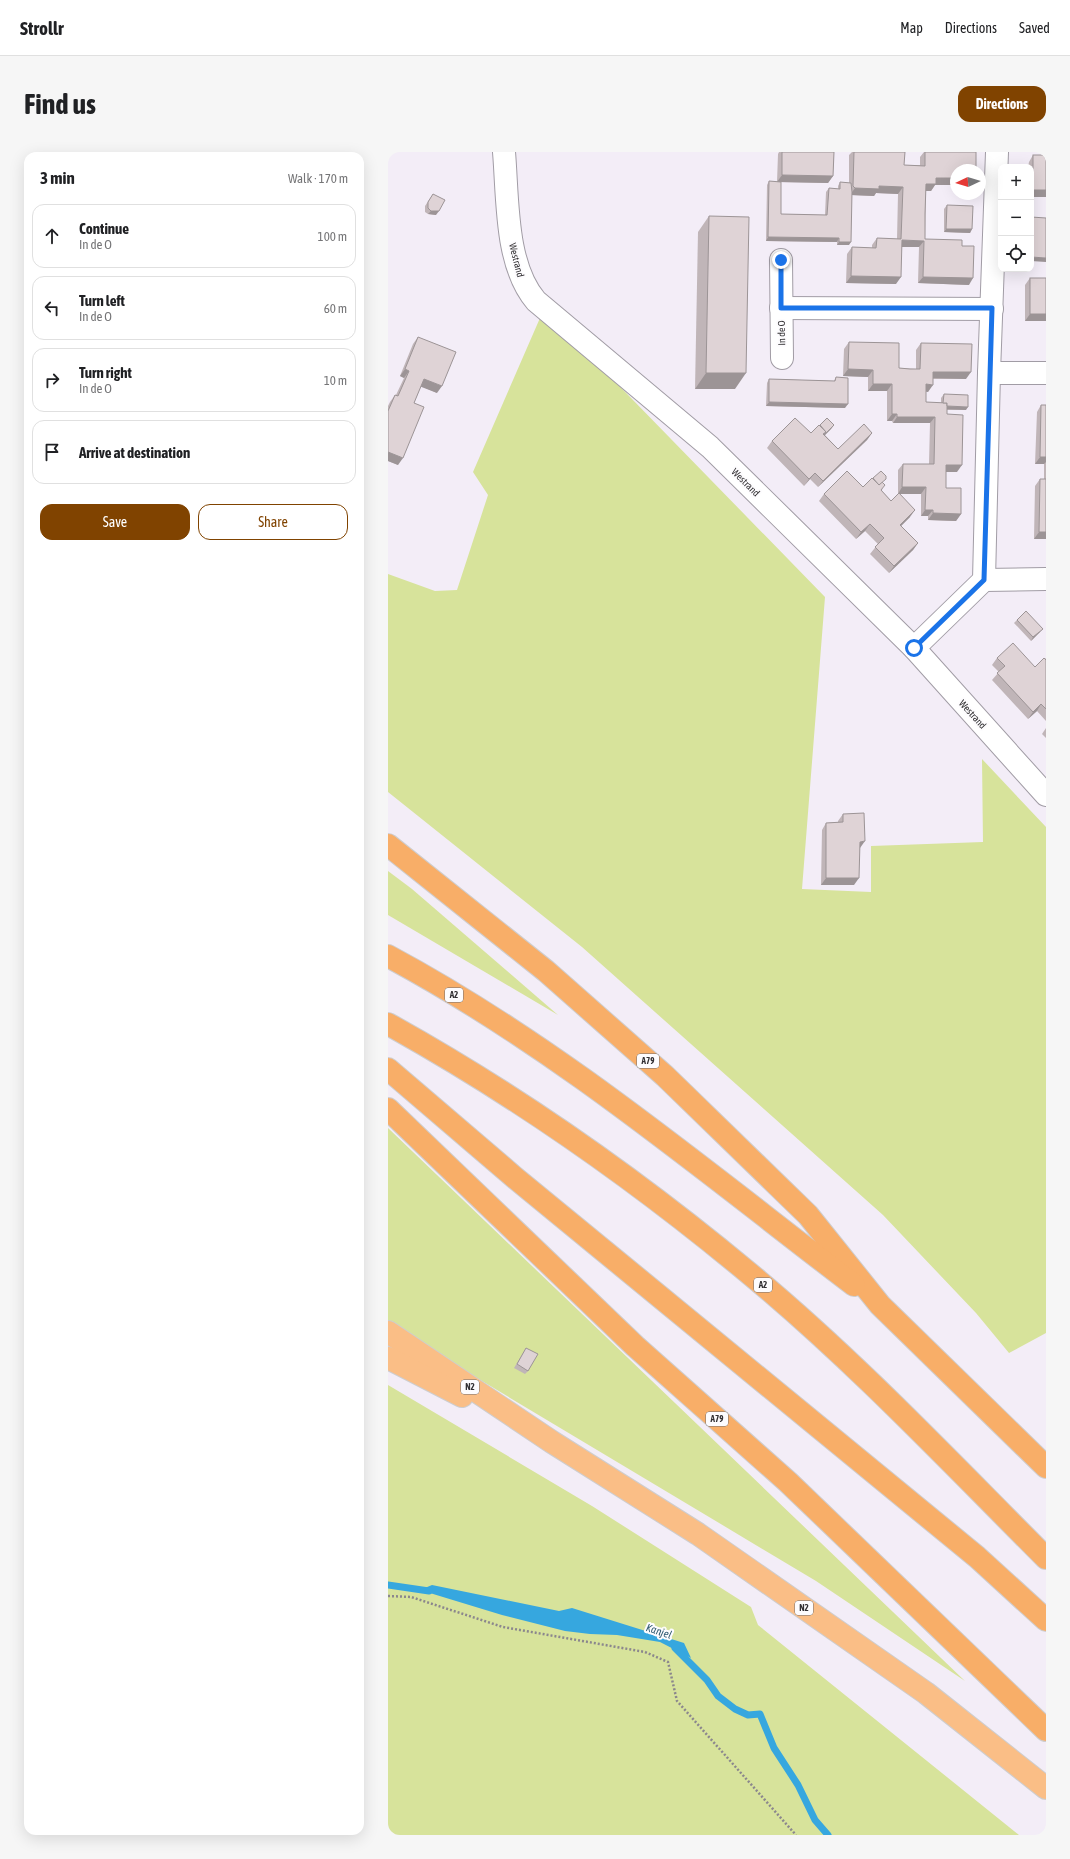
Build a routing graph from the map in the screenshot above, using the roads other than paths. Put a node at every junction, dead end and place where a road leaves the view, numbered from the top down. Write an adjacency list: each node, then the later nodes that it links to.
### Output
1 (504, 152): 11 (street, Westrand)
2 (997, 152): 5 (street)
3 (781, 260): 4 (street, In de O)
4 (781, 308): 5 (street, In de O); 6 (street, In de O)
5 (992, 308): 7 (street)
6 (782, 358)
7 (989, 373): 8 (street); 10 (street)
8 (1046, 373)
9 (1046, 579): 10 (street)
10 (984, 580): 11 (street)
11 (914, 648): 12 (street, Westrand)
12 (1046, 795)
13 (388, 845): 18 (highway, A79)
14 (388, 956): 18 (highway, A2)
15 (388, 1024): 23 (highway, A2)
16 (388, 1069): 24 (highway)
17 (388, 1110): 25 (highway, A79)
18 (880, 1305): 22 (highway, A2)
19 (388, 1332): 21 (highway, N2)
20 (388, 1358): 21 (highway, N2)
21 (552, 1442): 26 (highway, N2)
22 (1046, 1467)
23 (1046, 1558)
24 (1046, 1620)
25 (1046, 1730)
26 (1046, 1788)

